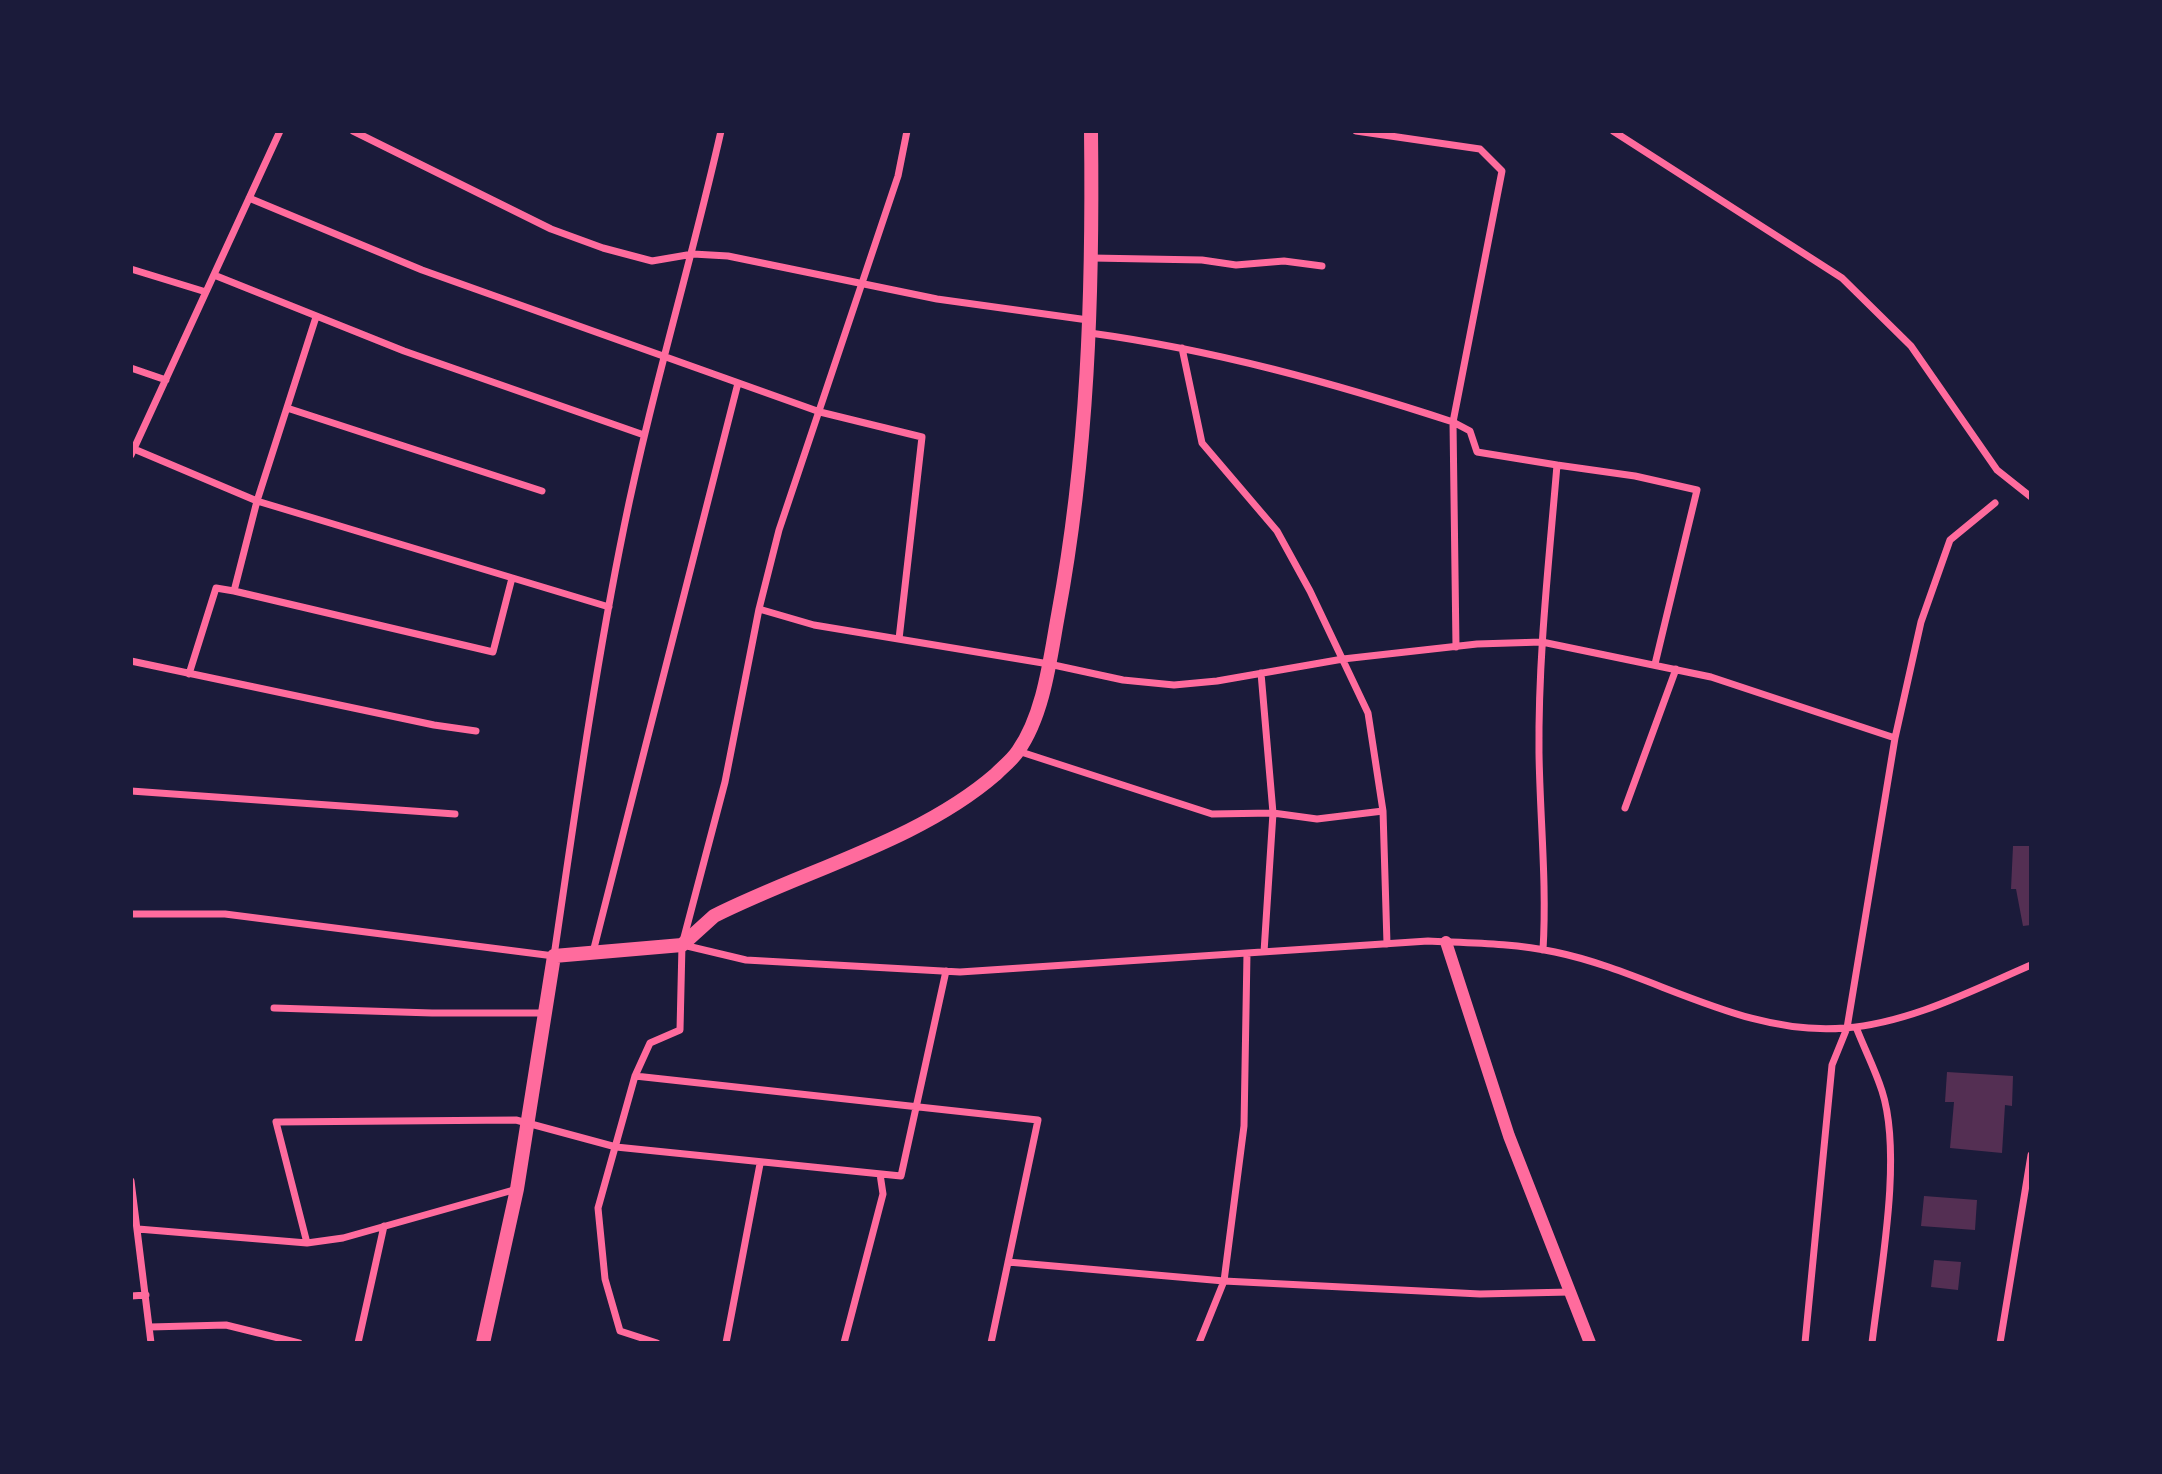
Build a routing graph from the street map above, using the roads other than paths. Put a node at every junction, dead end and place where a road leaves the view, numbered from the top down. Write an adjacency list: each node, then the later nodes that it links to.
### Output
1 (280, 131): 8 (street)
2 (353, 131): 9 (street)
3 (721, 131): 9 (street)
4 (908, 131): 14 (street)
5 (1091, 131): 10 (main road)
6 (1356, 131): 25 (street)
7 (1613, 131): 30 (street)
8 (249, 198): 13 (street); 19 (street)
9 (693, 254): 14 (street); 19 (street)
10 (1092, 258): 11 (street); 17 (main road)
11 (1322, 266)
12 (131, 269): 15 (street)
13 (214, 275): 15 (street); 16 (street)
14 (861, 282): 17 (street); 24 (street)
15 (206, 292): 21 (street)
16 (316, 317): 23 (street); 26 (street)
17 (1090, 327): 18 (street); 42 (main road)
18 (1182, 348): 25 (street); 40 (street)
19 (664, 356): 22 (street); 26 (street)
20 (131, 369): 21 (street)
21 (166, 380): 27 (street)
22 (738, 383): 24 (street); 61 (street)
23 (287, 408): 29 (street); 31 (street)
24 (820, 412): 36 (street); 37 (street)
25 (1453, 422): 28 (street); 39 (street)
26 (644, 435): 35 (street)
27 (133, 452): 31 (street)
28 (1557, 465): 38 (street); 43 (street)
29 (542, 491)
30 (2031, 497)
31 (257, 501): 33 (street); 34 (street)
32 (1995, 503): 48 (street)
33 (512, 578): 34 (street); 35 (street)
34 (234, 592): 46 (street)
35 (609, 607): 63 (street)
36 (759, 609): 37 (street); 58 (street)
37 (899, 639): 42 (street)
38 (1542, 642): 39 (street); 43 (street); 59 (street)
39 (1456, 647): 40 (street)
40 (1343, 660): 45 (street); 52 (street)
41 (131, 661): 46 (street)
42 (1049, 664): 45 (street); 49 (main road)
43 (1655, 664): 44 (street)
44 (1676, 669): 48 (street); 51 (street)
45 (1261, 673): 53 (street)
46 (189, 674): 47 (street)
47 (477, 731)
48 (1895, 738): 68 (street)
49 (1018, 751): 53 (street); 58 (main road)
50 (131, 791): 54 (street)
51 (1625, 808)
52 (1383, 811): 53 (street); 57 (street)
53 (1273, 813): 60 (street)
54 (455, 814)
55 (131, 914): 63 (street)
56 (1446, 942): 57 (street); 59 (street); 83 (street)
57 (1387, 944): 60 (street)
58 (682, 945): 61 (main road); 65 (street); 69 (street)
59 (1543, 950): 68 (street)
60 (1264, 952): 62 (street)
61 (592, 953): 63 (main road)
62 (1247, 953): 65 (street); 82 (street)
63 (554, 956): 67 (main road)
64 (2031, 965): 68 (street)
65 (946, 971): 70 (street)
66 (274, 1008): 67 (street)
67 (545, 1013): 71 (main road)
68 (1851, 1028): 97 (street); 98 (street)
69 (635, 1076): 70 (street); 72 (street)
70 (917, 1105): 75 (street); 81 (street)
71 (528, 1123): 72 (street); 77 (main road); 80 (street)
72 (616, 1147): 74 (street); 91 (street)
73 (2031, 1155): 99 (street)
74 (760, 1164): 75 (street); 92 (street)
75 (880, 1174): 93 (street)
76 (132, 1185): 79 (street)
77 (517, 1189): 78 (street); 90 (main road)
78 (384, 1226): 80 (street); 89 (street)
79 (138, 1228): 80 (street); 84 (street)
80 (307, 1243)
81 (1008, 1262): 82 (street); 94 (street)
82 (1224, 1280): 83 (street); 95 (street)
83 (1570, 1292): 96 (street)
84 (146, 1295): 85 (street); 86 (street)
85 (131, 1296)
86 (150, 1327): 87 (street); 88 (street)
87 (151, 1343)
88 (299, 1343)
89 (358, 1343)
90 (483, 1343)
91 (657, 1343)
92 (726, 1343)
93 (844, 1343)
94 (991, 1343)
95 (1199, 1343)
96 (1590, 1343)
97 (1805, 1343)
98 (1872, 1343)
99 (2000, 1343)

